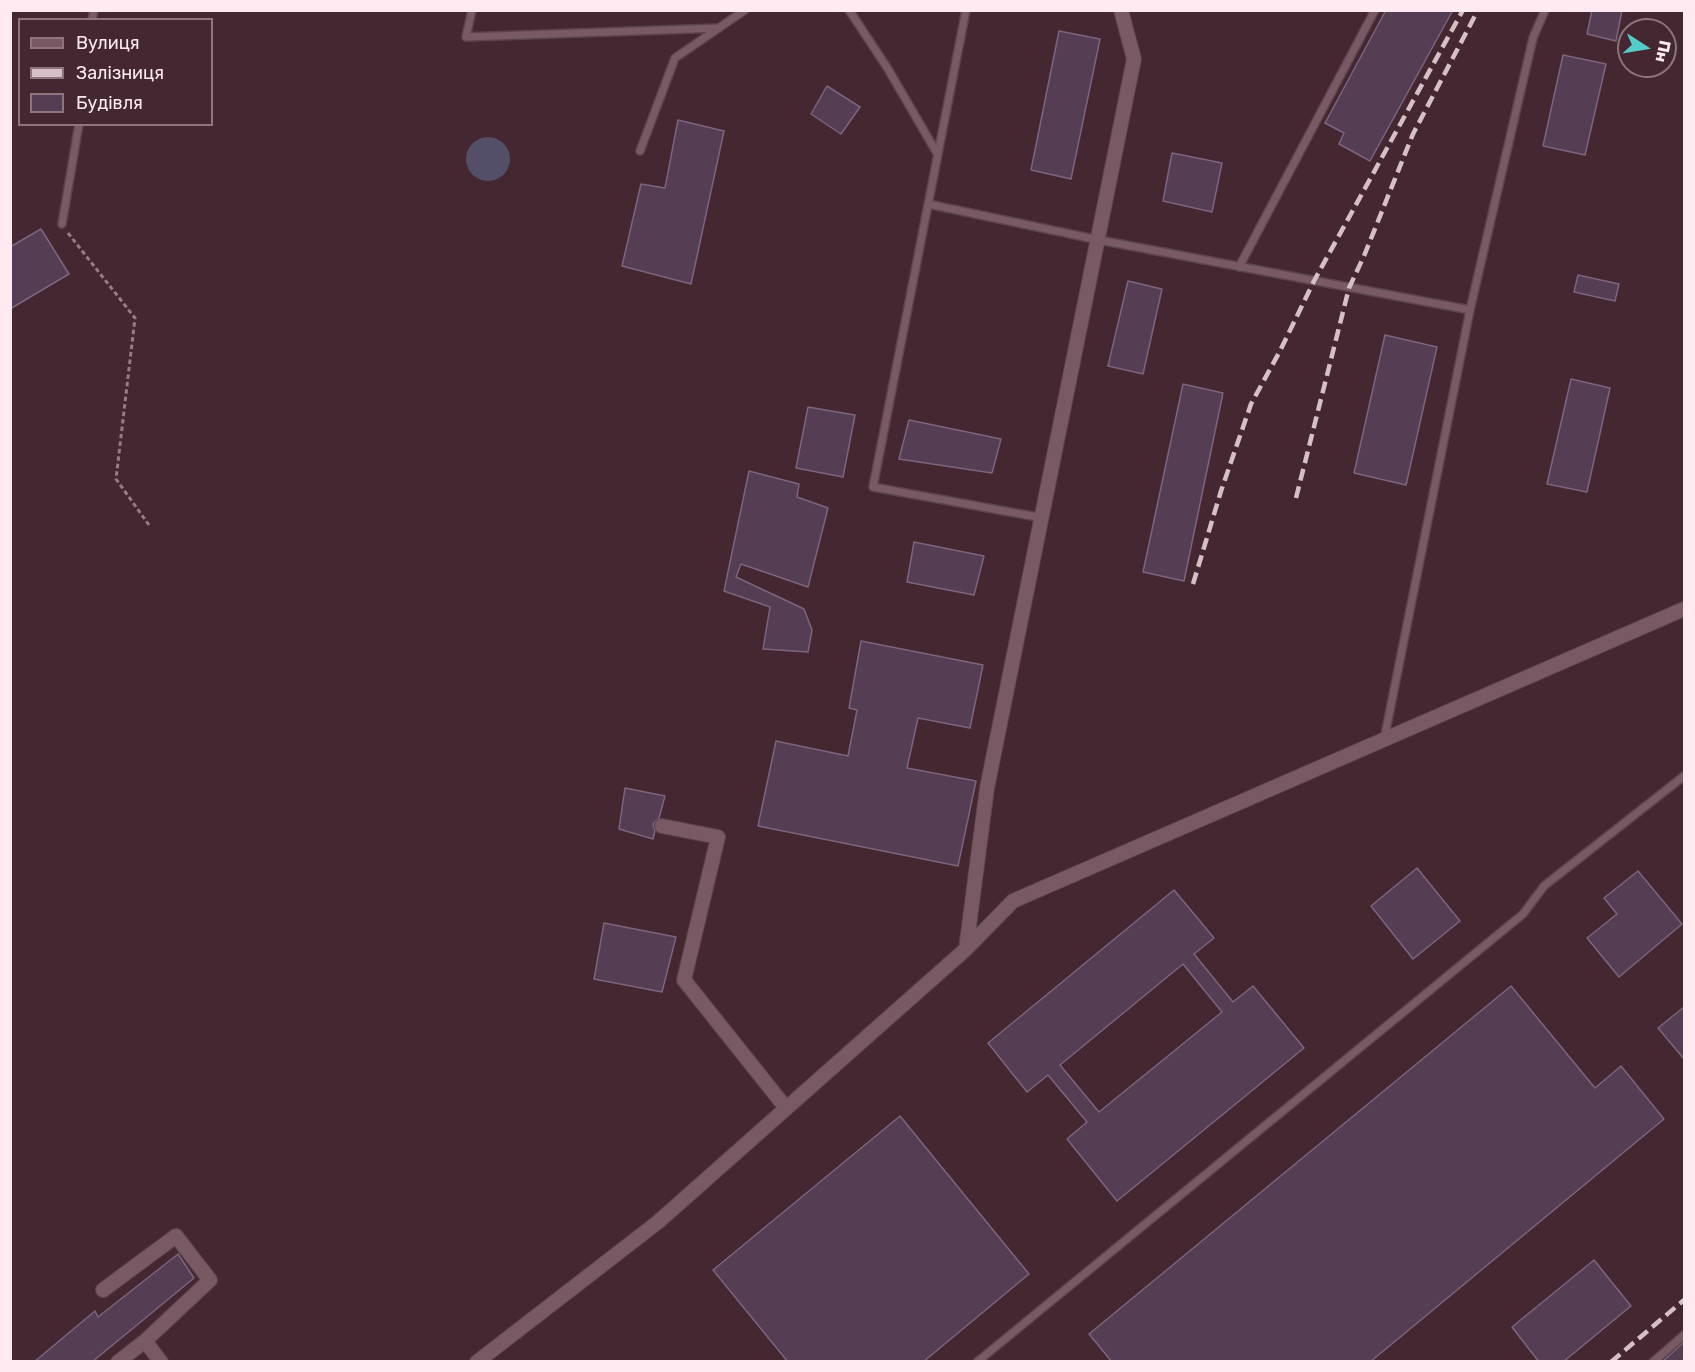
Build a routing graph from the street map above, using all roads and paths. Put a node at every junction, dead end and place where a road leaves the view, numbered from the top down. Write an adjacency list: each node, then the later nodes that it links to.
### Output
1 (472, 10): 8 (lane)
2 (746, 10): 8 (lane)
3 (849, 10): 11 (lane)
4 (966, 10): 11 (lane)
5 (1121, 10): 14 (street)
6 (1374, 10): 15 (lane)
7 (1545, 10): 16 (lane)
8 (718, 28): 10 (lane)
9 (79, 126): 13 (lane)
10 (640, 151)
11 (938, 155): 12 (lane)
12 (928, 204): 14 (lane); 17 (lane)
13 (62, 224): 18 (path)
14 (1099, 240): 15 (lane); 17 (street)
15 (1239, 267): 16 (lane)
16 (1470, 310): 20 (lane)
17 (1043, 518): 23 (street)
18 (149, 525)
19 (1684, 609): 20 (street)
20 (1384, 741): 23 (street)
21 (1684, 776): 31 (lane)
22 (662, 826): 24 (street)
23 (966, 949): 24 (street)
24 (786, 1108): 30 (street)
25 (103, 1290): 27 (street)
26 (1684, 1335): 32 (lane)
27 (145, 1341): 28 (street); 29 (street)
28 (118, 1362)
29 (161, 1362)
30 (477, 1362)
31 (977, 1362)
32 (1653, 1362)

